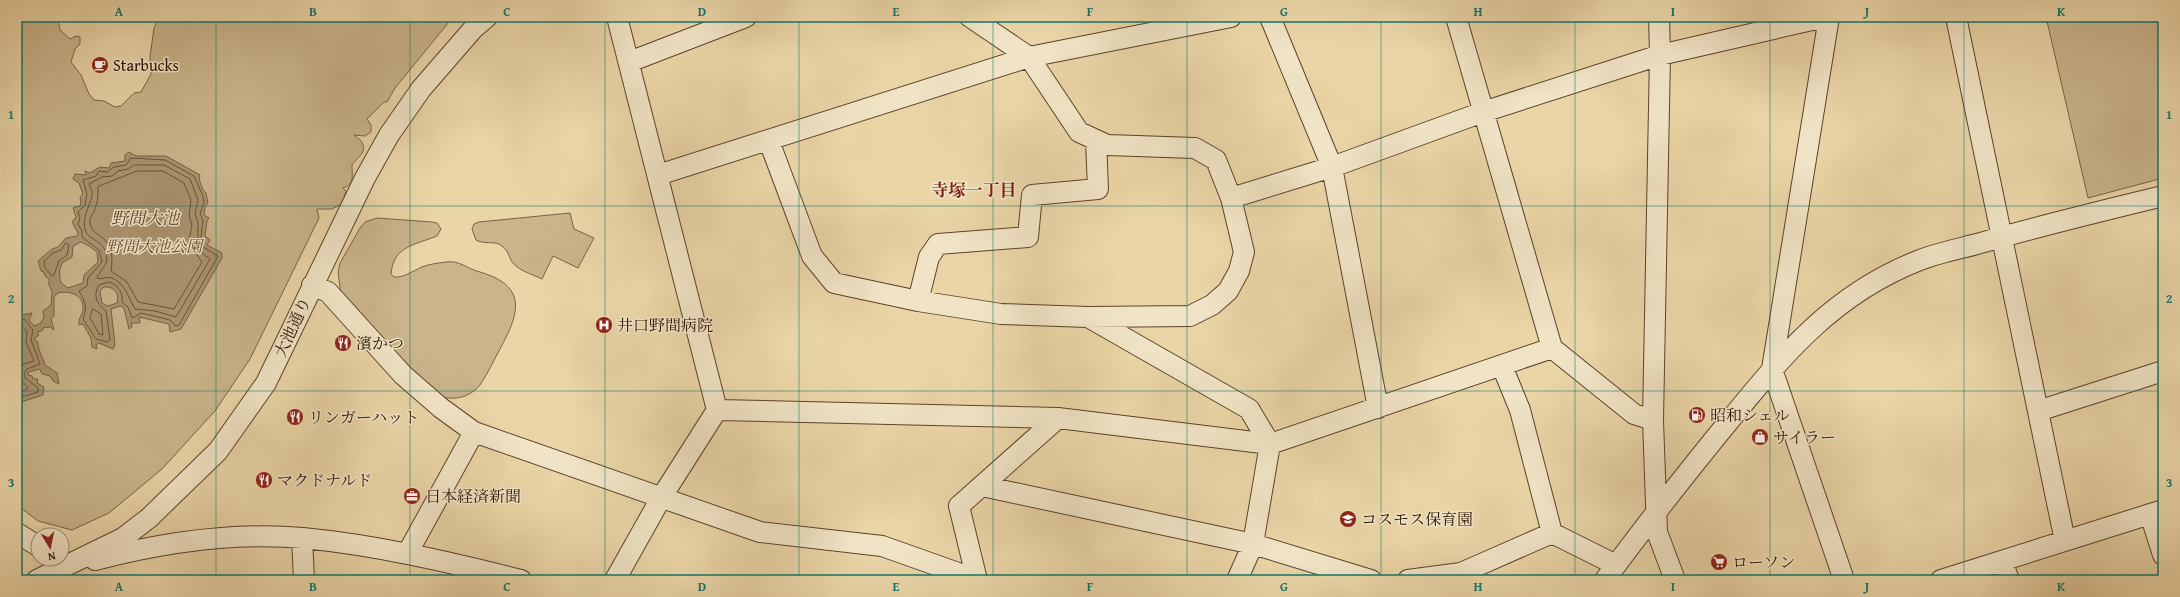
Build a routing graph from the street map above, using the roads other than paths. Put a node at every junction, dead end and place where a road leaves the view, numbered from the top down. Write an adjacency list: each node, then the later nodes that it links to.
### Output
1 (487, 17): 23 (street, 大池通り)
2 (617, 17): 14 (street)
3 (746, 17): 14 (street)
4 (970, 17): 13 (street)
5 (1230, 17): 13 (street)
6 (1270, 17): 18 (street)
7 (1456, 17): 15 (street)
8 (1659, 17): 12 (street)
9 (1825, 17): 12 (street)
10 (1829, 17): 28 (street)
11 (1956, 17): 22 (street)
12 (1660, 55): 15 (street); 34 (street)
13 (1029, 58): 16 (street); 17 (street)
14 (629, 62): 19 (street)
15 (1483, 112): 18 (street); 26 (street)
16 (769, 141): 19 (street); 24 (street)
17 (1096, 141): 21 (street); 24 (street)
18 (1332, 167): 21 (street); 30 (street)
19 (658, 176): 31 (street)
20 (2163, 196): 22 (street)
21 (1231, 198): 25 (street)
22 (2002, 237): 28 (street); 32 (street)
23 (312, 285): 35 (street); 49 (street, 大池通り)
24 (918, 301): 25 (street)
25 (1088, 317): 36 (street)
26 (1552, 348): 27 (street); 34 (street)
27 (1502, 366): 30 (street); 42 (street)
28 (1772, 369): 39 (street); 64 (street)
29 (2163, 371): 32 (street)
30 (1378, 408): 36 (street)
31 (717, 410): 33 (street); 38 (street)
32 (2038, 411): 45 (street)
33 (1058, 418): 36 (street); 37 (street)
34 (1653, 420): 39 (street)
35 (474, 432): 38 (street); 47 (street)
36 (1270, 444): 46 (street)
37 (982, 486): 46 (street); 59 (street)
38 (661, 498): 58 (street); 59 (street)
39 (1656, 512): 53 (street); 63 (street)
40 (2156, 512): 45 (street); 48 (street)
41 (17, 533): 44 (street)
42 (1552, 533): 53 (street); 54 (street)
43 (302, 538): 47 (street); 50 (street); 56 (street)
44 (30, 541)
45 (2065, 541): 51 (street)
46 (1253, 544): 60 (street); 61 (street)
47 (407, 554): 57 (street)
48 (2163, 555)
49 (70, 557)
50 (70, 561)
51 (2002, 561): 65 (street); 66 (street)
52 (49, 567): 55 (street, 大池通り)
53 (1610, 573)
54 (1458, 577): 62 (street)
55 (38, 580)
56 (304, 580)
57 (520, 580)
58 (615, 580)
59 (978, 580)
60 (1238, 580)
61 (1371, 580)
62 (1408, 580)
63 (1675, 580)
64 (1844, 580)
65 (1941, 580)
66 (2009, 580)

